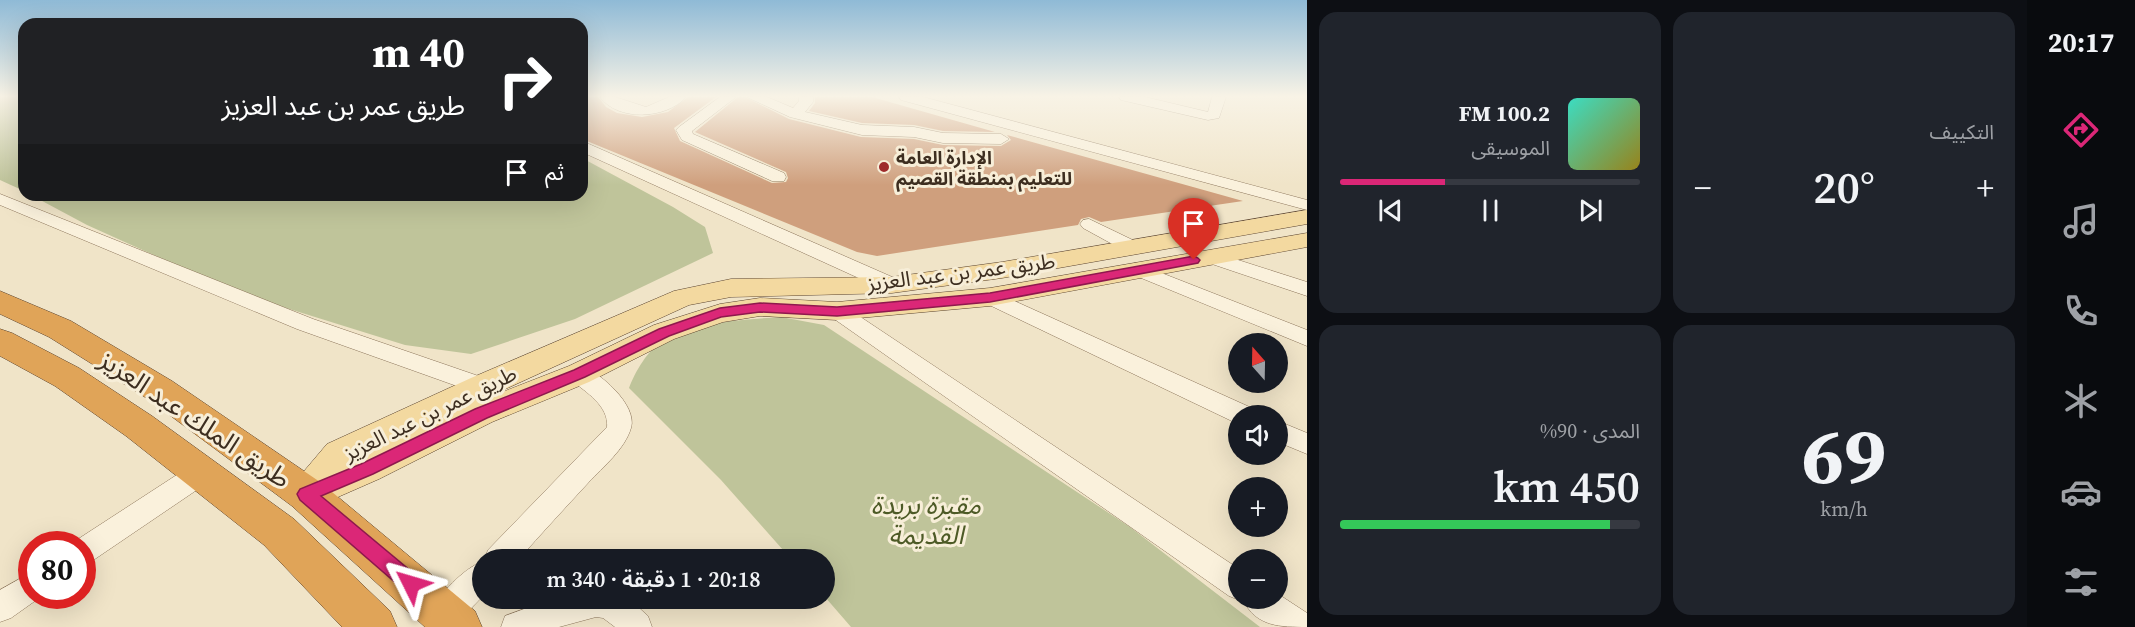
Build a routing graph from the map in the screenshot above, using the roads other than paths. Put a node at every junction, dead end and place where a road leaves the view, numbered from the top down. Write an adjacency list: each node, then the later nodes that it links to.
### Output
1 (689, 126): 7 (street)
2 (846, 126): 5 (street)
3 (1014, 126): 10 (street)
4 (1047, 126): 8 (street)
5 (1001, 139)
6 (588, 149): 16 (street)
7 (778, 177)
8 (1307, 198)
9 (0, 199): 24 (street)
10 (1307, 206)
11 (1307, 217): 14 (main road, طريق عمر بن عبد العزيز)
12 (1089, 224): 14 (street)
13 (1307, 240): 15 (main road, طريق عمر بن عبد العزيز)
14 (1134, 258): 15 (main road, طريق عمر بن عبد العزيز); 16 (main road, طريق عمر بن عبد العزيز); 18 (main road, طريق عمر بن عبد العزيز); 21 (street)
15 (1213, 258): 17 (street)
16 (892, 285): 24 (main road, طريق عمر بن عبد العزيز)
17 (1307, 289)
18 (990, 297): 20 (main road, طريق عمر بن عبد العزيز); 25 (street)
19 (0, 301): 29 (highway, طريق الملك عبد العزيز)
20 (837, 311): 23 (main road, طريق عمر بن عبد العزيز); 32 (street)
21 (1307, 338)
22 (0, 341): 28 (highway, طريق الملك عبد العزيز)
23 (579, 374): 29 (main road, طريق عمر بن عبد العزيز); 31 (street)
24 (482, 386): 29 (main road, طريق عمر بن عبد العزيز)
25 (1228, 408)
26 (1288, 435): 27 (street)
27 (1307, 444)
28 (201, 473): 30 (street); 38 (highway, طريق الملك عبد العزيز)
29 (306, 494): 37 (highway, طريق الملك عبد العزيز)
30 (96, 543)
31 (509, 549)
32 (1228, 578)
33 (472, 591): 37 (street)
34 (18, 595): 35 (street)
35 (0, 607)
36 (1274, 609): 41 (street)
37 (452, 620)
38 (374, 627)
39 (516, 627): 40 (street)
40 (637, 627)
41 (1300, 627)

